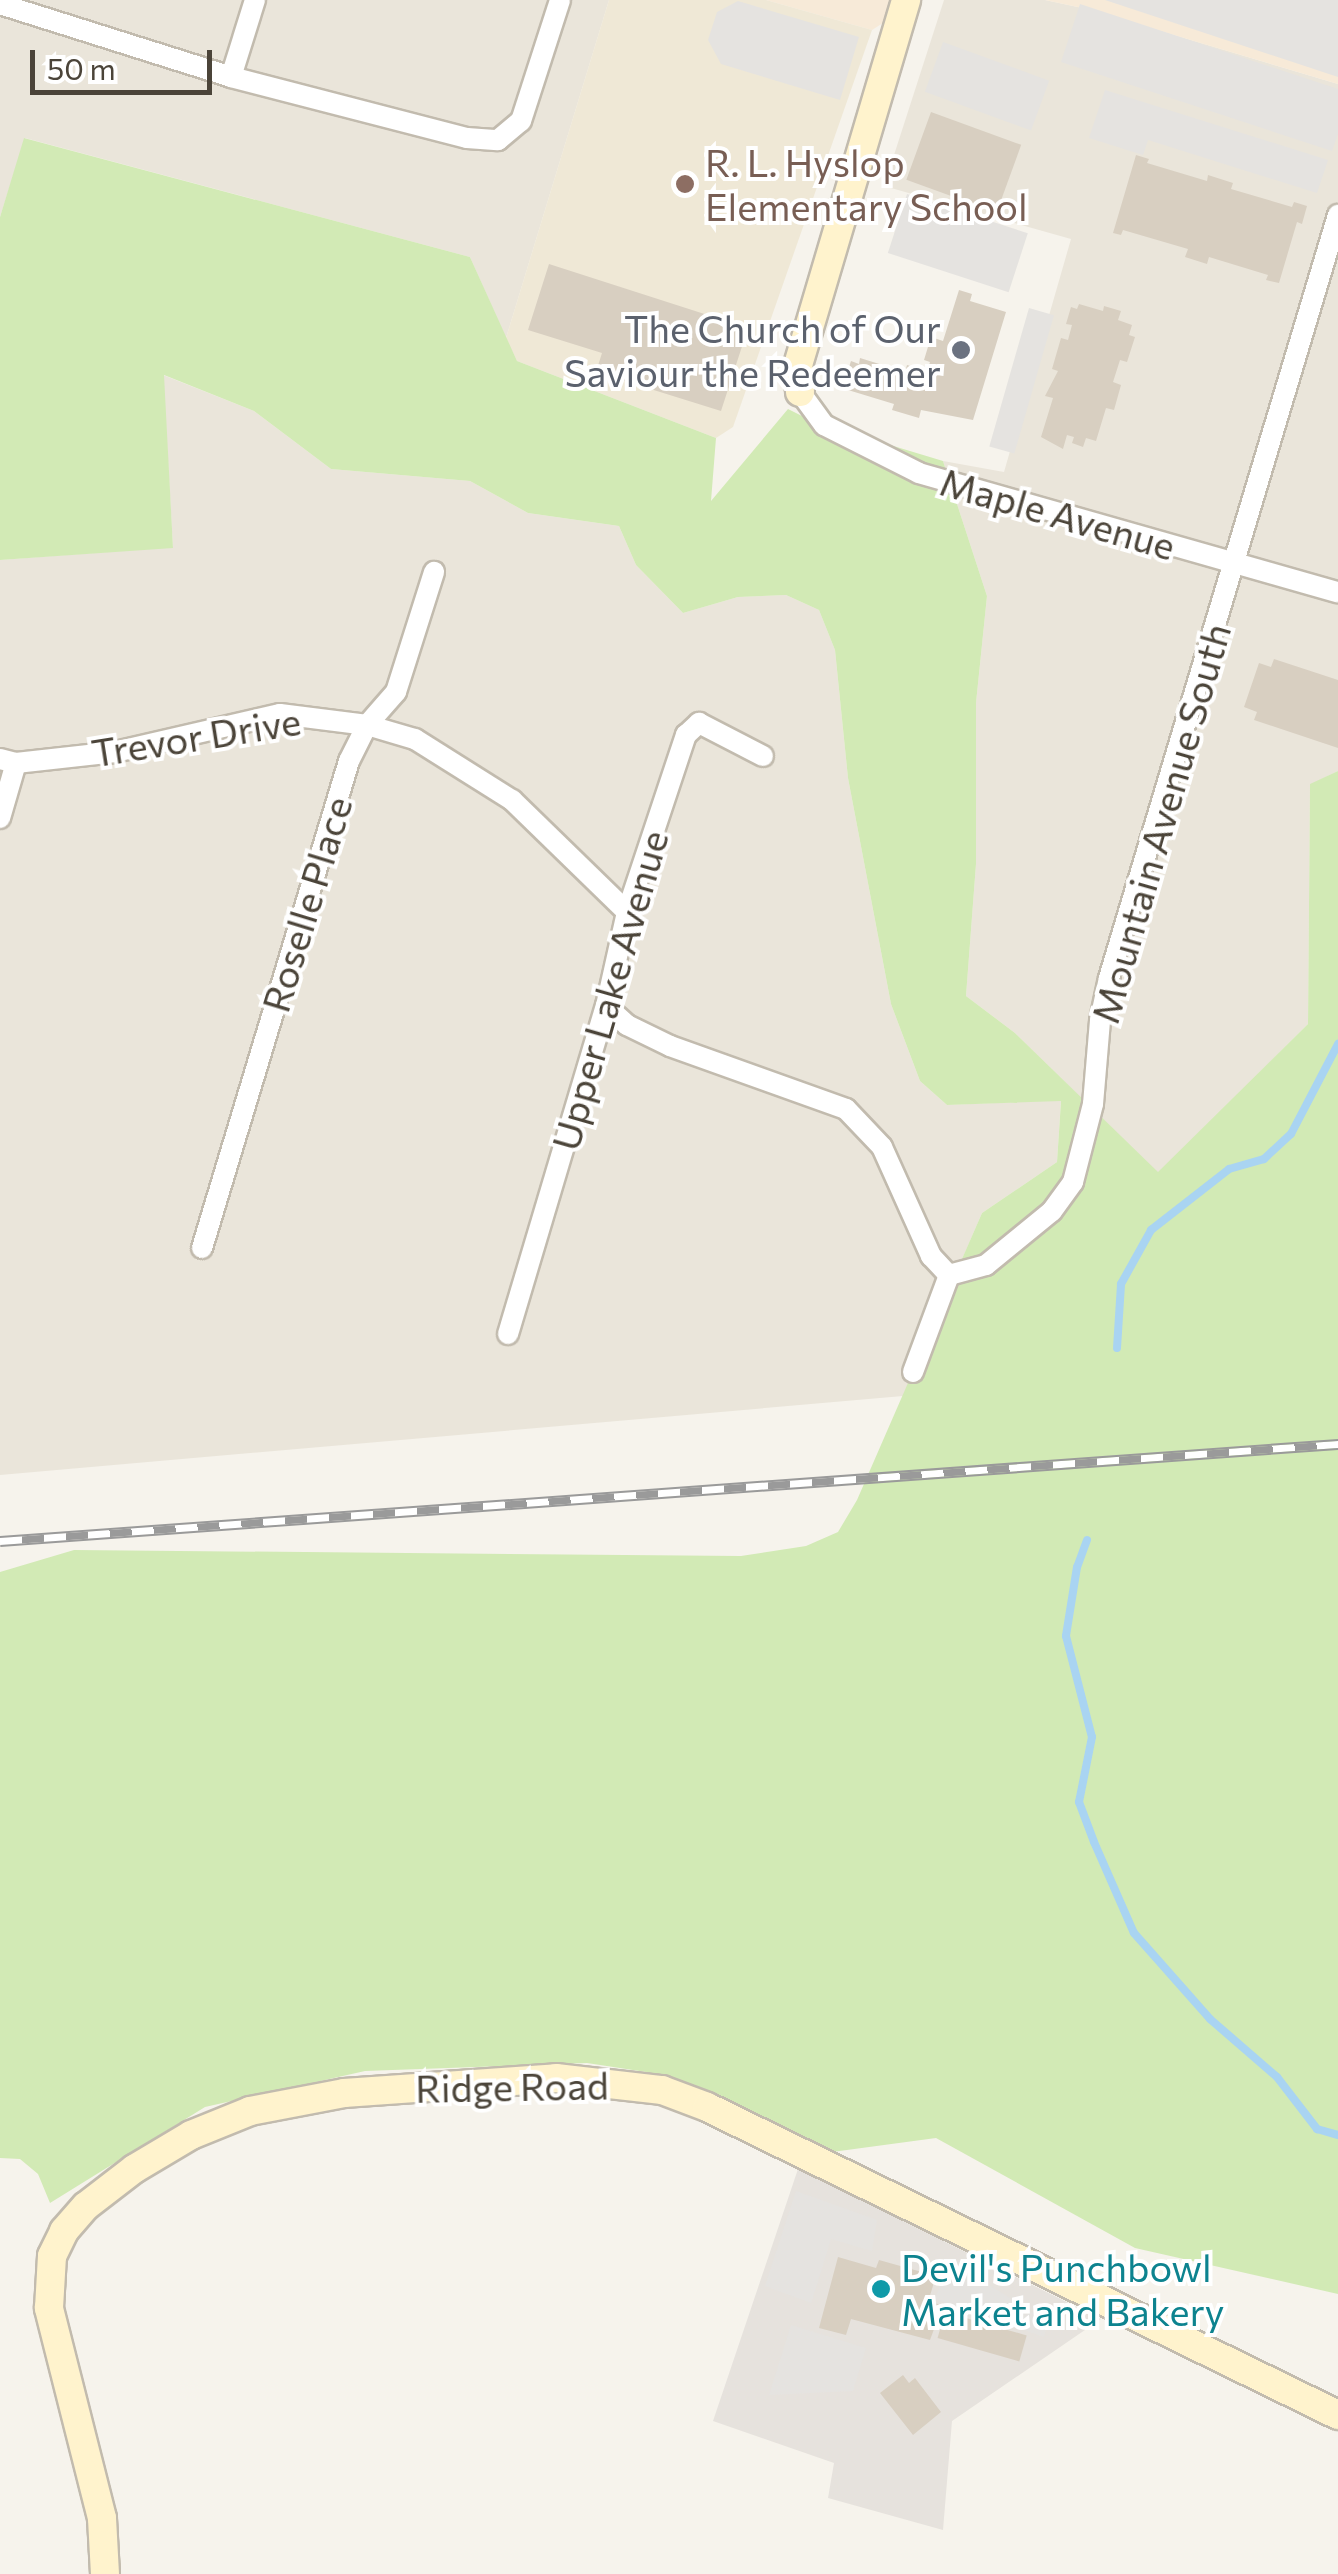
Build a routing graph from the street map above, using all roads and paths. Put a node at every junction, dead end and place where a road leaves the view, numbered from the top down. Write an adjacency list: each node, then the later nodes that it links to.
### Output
1 (255, 0): 5 (street)
2 (560, 0): 5 (street)
3 (906, 0): 7 (main road)
4 (0, 4): 5 (street)
5 (231, 77)
6 (1338, 215): 8 (street, Mountain Avenue South)
7 (800, 392): 8 (street, Maple Avenue)
8 (1235, 562): 10 (street, Maple Avenue); 18 (street, Mountain Avenue South)
9 (434, 572): 11 (street, Roselle Place)
10 (1338, 592)
11 (367, 725): 13 (street, Trevor Drive); 15 (street, Trevor Drive); 17 (street, Roselle Place)
12 (762, 756): 15 (street, Upper Lake Avenue)
13 (8, 761): 14 (street)
14 (0, 818)
15 (627, 912): 16 (street, Upper Lake Avenue)
16 (606, 1006): 18 (street); 19 (street, Upper Lake Avenue)
17 (202, 1248)
18 (949, 1276): 20 (street)
19 (508, 1334)
20 (913, 1372)
21 (1338, 2415): 22 (main road, Ridge Road)
22 (106, 2574)

